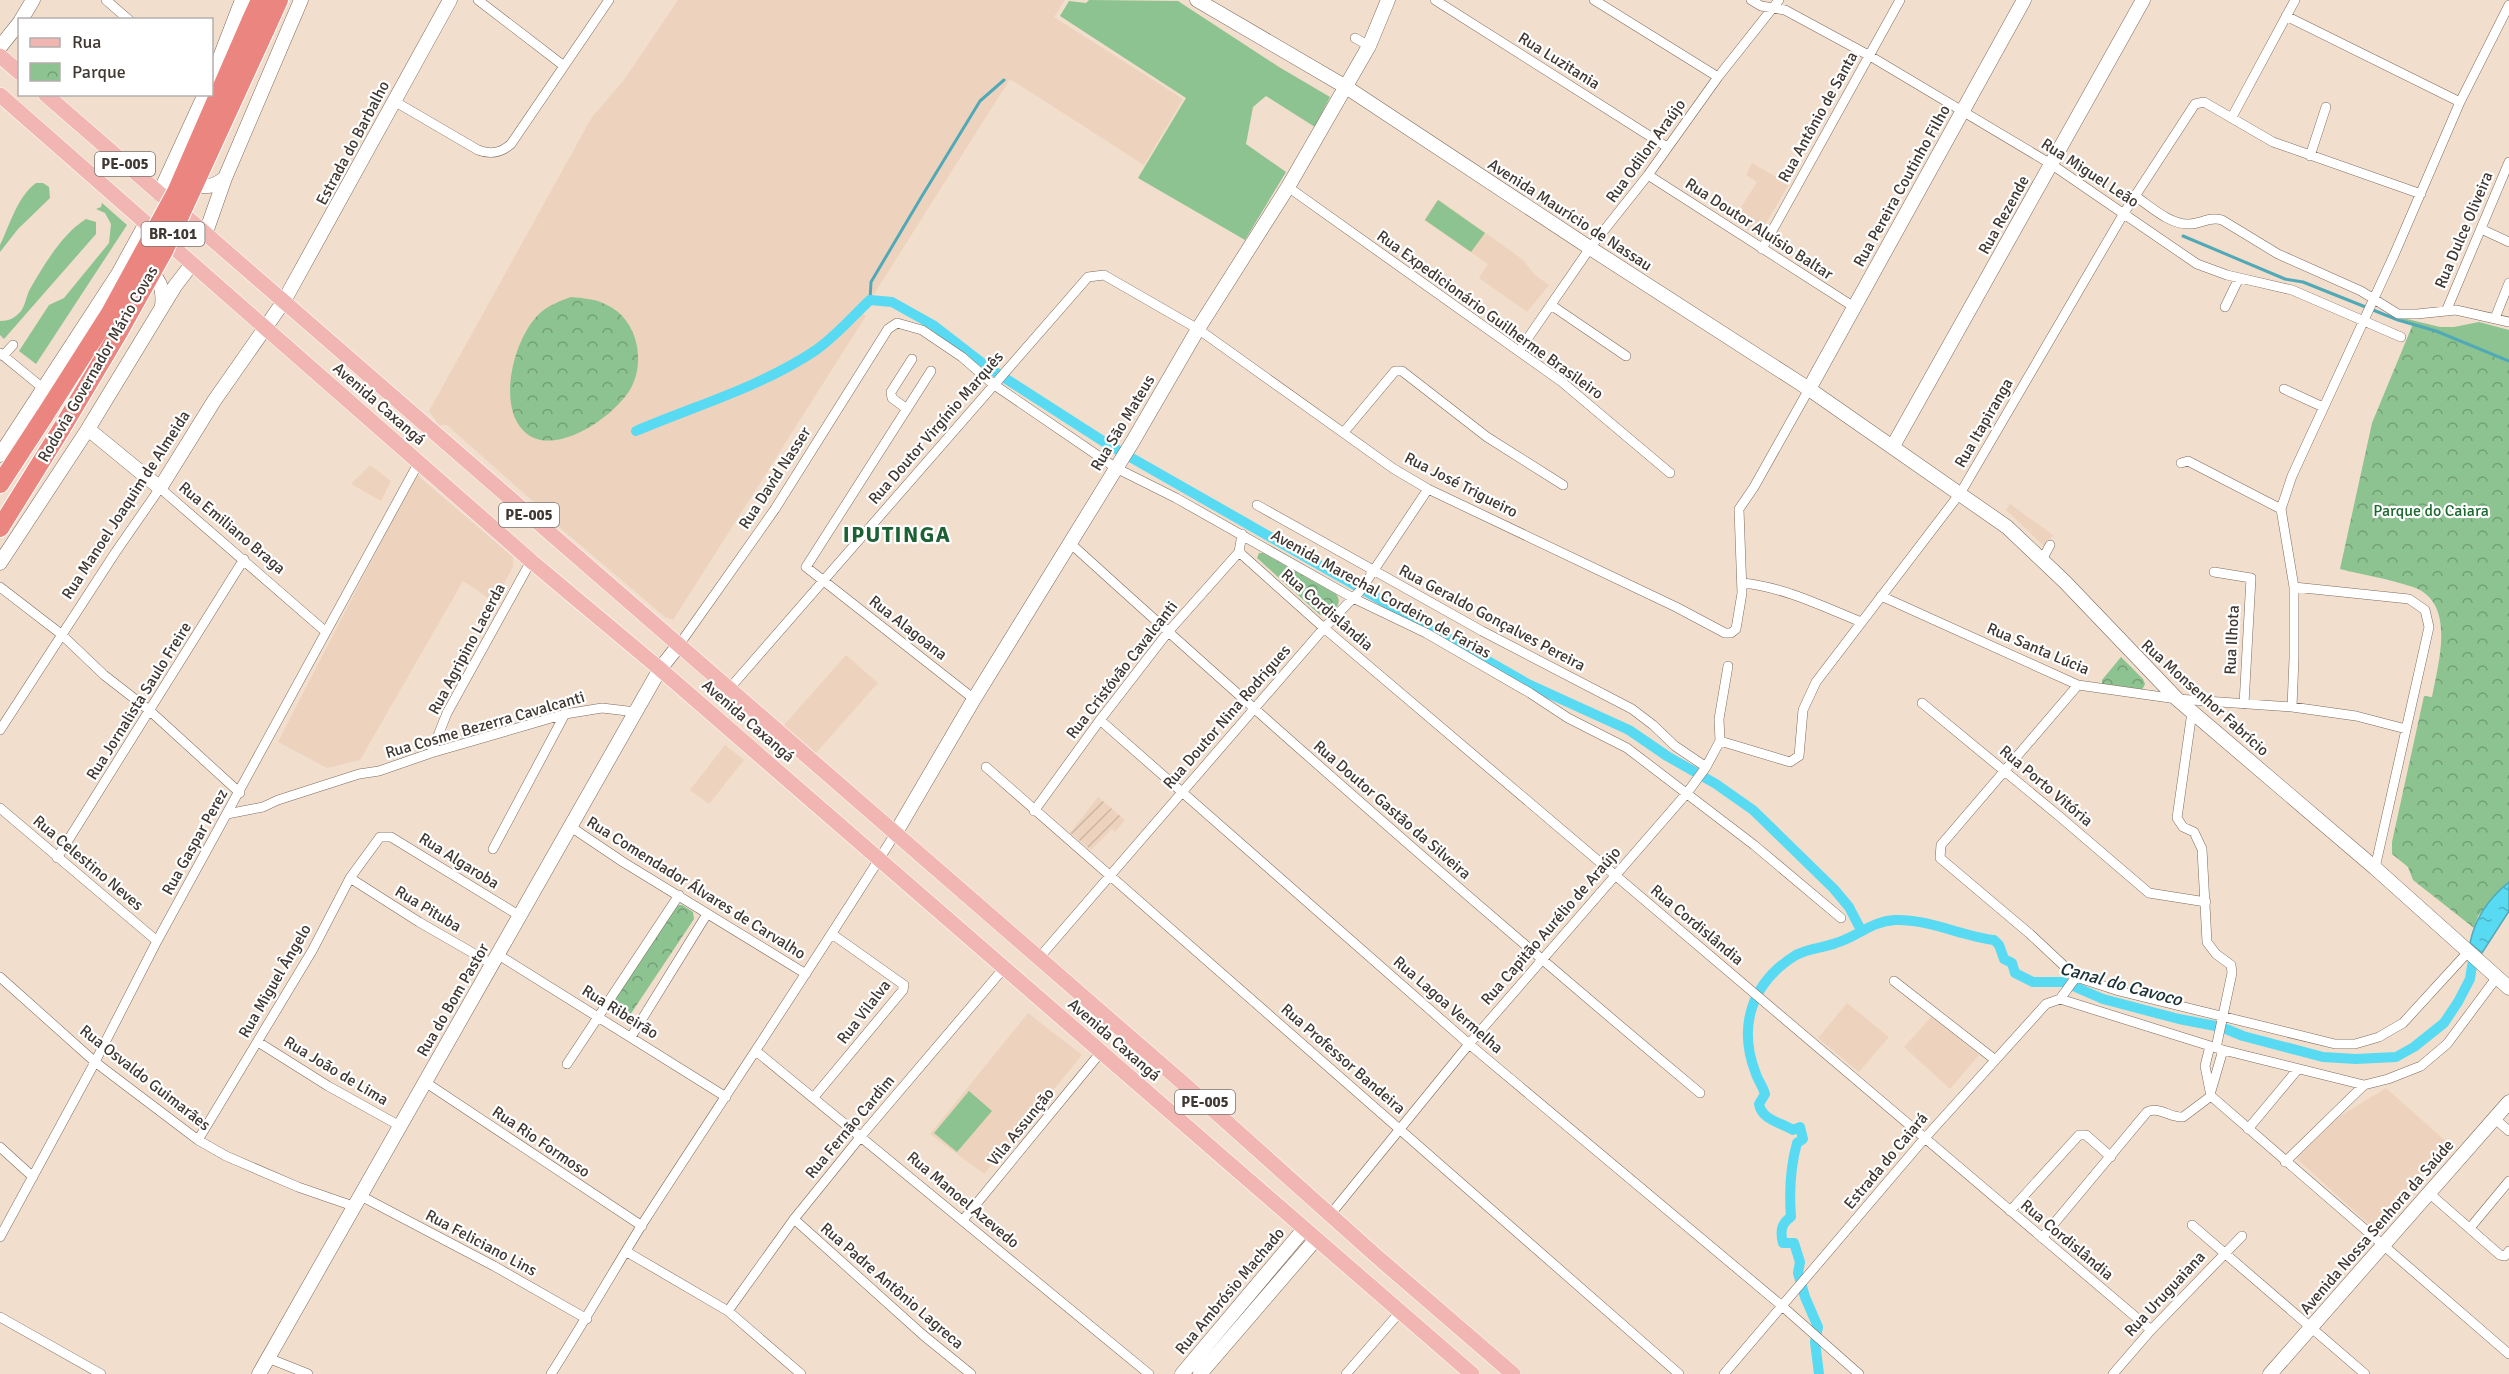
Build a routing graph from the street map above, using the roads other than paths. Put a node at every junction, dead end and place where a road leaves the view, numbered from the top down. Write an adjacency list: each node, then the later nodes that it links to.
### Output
1 (33, 0): 22 (street)
2 (106, 0): 23 (street)
3 (242, 0): 33 (street)
4 (260, 0): 25 (highway, Rodovia Governador Mário Covas / BR-101)
5 (279, 0): 25 (highway, Rodovia Governador Mário Covas / BR-101)
6 (302, 0): 50 (street)
7 (450, 0): 39 (street, Estrada do Barbalho)
8 (478, 0): 31 (street)
9 (609, 0): 31 (street)
10 (1197, 0): 35 (street, Avenida Maurício de Nassau)
11 (1388, 0): 28 (street, Rua São Mateus)
12 (1435, 0): 44 (street, Rua Luzitania)
13 (1594, 0): 34 (street)
14 (1752, 0): 20 (street, Rua Miguel Leão)
15 (1900, 0): 30 (street, Rua Antônio de Santa)
16 (2024, 0): 42 (street, Rua Pereira Coutinho Filho)
17 (2143, 0): 48 (street, Rua Rezende)
18 (2295, 0): 21 (street)
19 (2508, 2): 40 (street)
20 (1777, 4): 30 (street, Rua Miguel Leão); 34 (street, Rua Odilon Araújo)
21 (2286, 15): 40 (street); 43 (street)
22 (22, 18)
23 (127, 18)
24 (18, 24): 27 (street)
25 (258, 27): 102 (highway, Rodovia Governador Mário Covas / BR-101, bridge); 109 (highway, Rodovia Governador Mário Covas / BR-101, bridge)
26 (1355, 38): 28 (street)
27 (0, 46)
28 (1369, 46): 35 (street, Rua São Mateus)
29 (0, 56): 32 (main road)
30 (1870, 56): 42 (street, Rua Miguel Leão); 61 (street, Rua Antônio de Santa)
31 (564, 66): 39 (street)
32 (18, 71)
33 (213, 75)
34 (1718, 77): 44 (street, Rua Odilon Araújo)
35 (1346, 87): 51 (street, Rua São Mateus); 60 (street, Avenida Maurício de Nassau)
36 (0, 95): 56 (main road, Avenida Caxangá / PE-005)
37 (47, 96): 52 (main road, Avenida Caxangá / PE-005)
38 (204, 96): 45 (street)
39 (394, 100): 68 (street, Estrada do Barbalho)
40 (2460, 102): 53 (street)
41 (2326, 107): 46 (street)
42 (1962, 111): 48 (street, Rua Miguel Leão); 71 (street, Rua Pereira Coutinho Filho)
43 (2232, 117): 46 (street); 54 (street, Rua Itapiranga)
44 (1667, 147): 49 (street, Rua Odilon Araújo)
45 (177, 153): 50 (street); 52 (street)
46 (2310, 156): 53 (street)
47 (2509, 162): 57 (street, Rua Dulce Oliveira)
48 (2051, 165): 55 (street, Rua Miguel Leão); 95 (street, Rua Rezende)
49 (1648, 175): 60 (street, Rua Odilon Araújo); 61 (street, Rua Doutor Aluísio Baltar)
50 (225, 178): 58 (street)
51 (1288, 187): 79 (street, Rua São Mateus); 82 (street, Rua Expedicionário Guilherme Brasileiro)
52 (159, 194): 58 (main road, Avenida Caxangá / PE-005)
53 (2421, 194): 67 (street)
54 (2135, 196): 55 (street, Rua Itapiranga); 67 (street)
55 (2124, 213): 65 (street, Rua Miguel Leão); 106 (street, Rua Itapiranga)
56 (146, 223): 62 (main road, Avenida Caxangá / PE-005); 63 (street)
57 (2481, 229): 59 (street); 73 (street, Rua Dulce Oliveira)
58 (205, 235): 68 (main road, Avenida Caxangá / PE-005)
59 (2509, 242)
60 (1590, 249): 69 (street, Rua Odilon Araújo); 90 (street, Avenida Maurício de Nassau)
61 (1762, 249): 71 (street, Rua Doutor Aluísio Baltar)
62 (192, 264): 70 (street); 78 (main road, Avenida Caxangá / PE-005)
63 (118, 274): 70 (street); 89 (street)
64 (1097, 274): 79 (street, Rua José Trigueiro); 87 (street, Rua Doutor Virgínio Marquês)
65 (2239, 278): 72 (street); 74 (street, Rua Miguel Leão)
66 (2509, 283): 75 (street)
67 (2373, 298): 73 (street); 74 (street)
68 (284, 301): 78 (street, Rua Manoel Joaquim de Almeida); 131 (main road, Avenida Caxangá / PE-005)
69 (1551, 305): 82 (street, Rua Odilon Araújo); 84 (street)
70 (162, 306): 93 (street)
71 (1854, 307): 90 (street, Rua Pereira Coutinho Filho)
72 (2225, 307)
73 (2447, 309): 75 (street)
74 (2364, 317): 80 (street, Rua Miguel Leão); 91 (street)
75 (2495, 318): 76 (street)
76 (2509, 322)
77 (891, 325): 87 (street, Avenida Marechal Cordeiro de Farias); 131 (street, Rua David Nasser)
78 (264, 328): 97 (main road, Avenida Caxangá / PE-005); 104 (street, Rua Manoel Joaquim de Almeida)
79 (1197, 329): 94 (street, Rua José Trigueiro); 100 (street, Rua São Mateus)
80 (2401, 337)
81 (13, 345): 83 (street)
82 (1519, 351): 101 (street, Rua Expedicionário Guilherme Brasileiro)
83 (2, 354): 89 (street)
84 (1626, 356)
85 (912, 359): 92 (street)
86 (930, 371): 92 (street)
87 (995, 382): 100 (street, Avenida Marechal Cordeiro de Farias); 120 (street, Rua Doutor Virgínio Marquês)
88 (2283, 388): 91 (street)
89 (44, 389): 96 (street)
90 (1809, 389): 95 (street, Avenida Maurício de Nassau); 121 (street)
91 (2323, 407): 108 (street)
92 (907, 409): 120 (street)
93 (88, 429): 104 (street, Rua Emiliano Braga); 117 (street)
94 (1344, 432): 103 (street); 105 (street, Rua José Trigueiro)
95 (1893, 446): 99 (street, Avenida Maurício de Nassau)
96 (0, 454)
97 (419, 462): 116 (main road, Avenida Caxangá / PE-005); 128 (street, Rua Gaspar Perez)
98 (2181, 463): 108 (street)
99 (1920, 464): 106 (street, Rua Monsenhor Fabrício)
100 (1116, 468): 110 (street, Avenida Marechal Cordeiro de Farias); 111 (street, Rua São Mateus)
101 (1671, 473)
102 (0, 484)
103 (1563, 485)
104 (160, 489): 114 (street, Rua Emiliano Braga); 130 (street, Rua Manoel Joaquim de Almeida)
105 (1428, 489): 119 (street, Rua Doutor Nina Rodrigues); 121 (street, Rua José Trigueiro)
106 (1961, 492): 115 (street, Rua Monsenhor Fabrício); 125 (street, Rua Itapiranga)
107 (1257, 505): 119 (street, Rua Geraldo Gonçalves Pereira)
108 (2281, 509): 123 (street)
109 (0, 528)
110 (1242, 534): 113 (street); 124 (street, Avenida Marechal Cordeiro de Farias)
111 (1070, 543): 129 (street, Rua Doutor Gastão da Silveira); 136 (street, Rua São Mateus)
112 (2050, 545): 115 (street)
113 (1239, 552): 127 (street, Rua Cordislândia); 129 (street, Rua Cristóvão Cavalcanti)
114 (244, 559): 128 (street, Rua Emiliano Braga); 142 (street, Rua Jornalista Saulo Freire)
115 (2042, 560): 137 (street, Rua Monsenhor Fabrício)
116 (531, 561): 133 (main road, Avenida Caxangá / PE-005); 150 (street, Rua Agripino Lacerda)
117 (0, 563)
118 (2214, 572): 139 (street, Rua Ilhota)
119 (1372, 574): 124 (street, Rua Doutor Nina Rodrigues); 152 (street, Rua Geraldo Gonçalves Pereira)
120 (823, 581): 135 (street, Rua Doutor Virgínio Marquês); 136 (street, Rua Alagoana)
121 (1742, 583): 126 (street)
122 (0, 586): 130 (street)
123 (2294, 587): 140 (street); 147 (street)
124 (1356, 594): 127 (street, Rua Doutor Nina Rodrigues); 154 (street, Avenida Marechal Cordeiro de Farias)
125 (1881, 596): 126 (street, Rua Itapiranga); 134 (street, Rua Santa Lúcia)
126 (1861, 622): 149 (street, Rua Itapiranga)
127 (1324, 628): 141 (street, Rua Doutor Nina Rodrigues); 167 (street, Rua Cordislândia)
128 (326, 632): 156 (street, Rua Gaspar Perez)
129 (1168, 632): 141 (street, Rua Doutor Gastão da Silveira); 146 (street, Rua Cristóvão Cavalcanti)
130 (61, 634): 142 (street); 148 (street, Rua Manoel Joaquim de Almeida)
131 (679, 645): 133 (street, Rua do Bom Pastor); 135 (main road, Avenida Caxangá / PE-005)
132 (1728, 666): 149 (street, Rua Capitão Aurélio de Araújo)
133 (660, 669): 143 (street, Rua do Bom Pastor); 165 (main road, Avenida Caxangá / PE-005)
134 (2078, 685): 137 (street, Rua Santa Lúcia); 153 (street)
135 (729, 688): 161 (main road, Avenida Caxangá / PE-005)
136 (974, 699): 161 (street, Rua São Mateus)
137 (2177, 699): 139 (street, Rua Santa Lúcia); 144 (street, Rua Monsenhor Fabrício)
138 (1922, 703): 153 (street, Rua Porto Vitória)
139 (2244, 704): 140 (street, Rua Santa Lúcia)
140 (2292, 707): 147 (street, Rua Santa Lúcia)
141 (1254, 709): 155 (street, Rua Doutor Nina Rodrigues); 180 (street, Rua Doutor Gastão da Silveira)
142 (149, 710): 156 (street); 164 (street, Rua Jornalista Saulo Freire)
143 (636, 712): 145 (street, Rua Cosme Bezerra Cavalcanti); 160 (street, Rua do Bom Pastor)
144 (2192, 712): 166 (street, Rua Monsenhor Fabrício); 171 (street)
145 (565, 714): 150 (street, Rua Cosme Bezerra Cavalcanti); 163 (street)
146 (1100, 720): 155 (street, Rua Lagoa Vermelha); 158 (street, Rua Cristóvão Cavalcanti)
147 (2406, 729): 166 (street)
148 (0, 730)
149 (1720, 741): 152 (street, Rua Capitão Aurélio de Araújo)
150 (431, 753): 159 (street, Rua Cosme Bezerra Cavalcanti)
151 (986, 768): 158 (street, Rua Professor Bandeira)
152 (1705, 768): 154 (street, Rua Capitão Aurélio de Araújo)
153 (2005, 771): 171 (street, Rua Porto Vitória); 185 (street)
154 (1689, 790): 167 (street, Rua Capitão Aurélio de Araújo); 174 (street, Avenida Marechal Cordeiro de Farias)
155 (1182, 792): 168 (street, Rua Doutor Nina Rodrigues); 193 (street, Rua Lagoa Vermelha)
156 (240, 793): 159 (street, Rua Gaspar Perez)
157 (0, 808): 164 (street, Rua Celestino Neves)
158 (1034, 811): 168 (street, Rua Professor Bandeira)
159 (227, 814): 176 (street, Rua Gaspar Perez)
160 (571, 827): 170 (street, Rua Comendador Álvares de Carvalho); 173 (street, Rua do Bom Pastor)
161 (895, 834): 165 (street, Rua São Mateus); 179 (main road, Avenida Caxangá / PE-005)
162 (380, 837): 169 (street, Rua Miguel Ângelo); 173 (street, Rua Algaroba)
163 (493, 849)
164 (57, 858): 176 (street, Rua Celestino Neves)
165 (879, 859): 175 (street, Rua São Mateus); 181 (main road, Avenida Caxangá / PE-005)
166 (2375, 868): 177 (street, Rua Monsenhor Fabrício)
167 (1615, 874): 180 (street, Rua Capitão Aurélio de Araújo); 214 (street, Rua Cordislândia)
168 (1109, 876): 179 (street, Rua Doutor Nina Rodrigues); 211 (street, Rua Professor Bandeira)
169 (350, 878): 178 (street, Rua Pituba); 192 (street, Rua Miguel Ângelo)
170 (679, 895): 172 (street, Rua Comendador Álvares de Carvalho); 190 (street)
171 (2206, 902): 189 (street)
172 (707, 914): 182 (street, Rua Comendador Álvares de Carvalho); 191 (street)
173 (520, 916): 178 (street, Rua do Bom Pastor)
174 (1841, 918)
175 (832, 934): 182 (street, Rua São Mateus); 206 (street, Rua Vilalva)
176 (157, 941): 198 (street, Rua Gaspar Perez)
177 (2469, 953): 183 (street); 189 (street)
178 (495, 959): 190 (street, Rua Ribeirão); 201 (street, Rua do Bom Pastor)
179 (1038, 959): 224 (main road, Avenida Caxangá / PE-005)
180 (1541, 960): 193 (street, Rua Capitão Aurélio de Araújo); 203 (street, Rua Doutor Gastão da Silveira)
181 (1004, 968): 196 (main road, Avenida Caxangá / PE-005); 213 (street, Rua Fernão Cardim)
182 (806, 974): 195 (street, Rua São Mateus)
183 (2495, 976): 187 (street); 202 (street)
184 (0, 977): 198 (street, Rua Osvaldo Guimarães)
185 (2075, 978): 188 (street, Estrada do Caiará); 189 (street)
186 (1894, 981): 197 (street)
187 (2509, 988)
188 (2061, 997): 194 (street); 197 (street, Estrada do Caiará)
189 (2222, 1016): 194 (street)
190 (600, 1017): 191 (street, Rua Ribeirão); 199 (street)
191 (631, 1037): 205 (street, Rua Ribeirão)
192 (258, 1042): 209 (street, Rua João de Lima); 215 (street, Rua Miguel Ângelo)
193 (1469, 1044): 211 (street, Rua Capitão Aurélio de Araújo); 238 (street, Rua Lagoa Vermelha)
194 (2217, 1047): 200 (street); 204 (street)
195 (756, 1051): 205 (street, Rua São Mateus); 206 (street, Rua Manoel Azevedo)
196 (1101, 1052): 226 (street, Vila Assunção); 230 (main road, Avenida Caxangá / PE-005)
197 (1994, 1059): 214 (street, Estrada do Caiará)
198 (95, 1062): 215 (street, Rua Osvaldo Guimarães); 219 (street, Rua Gaspar Perez)
199 (567, 1064)
200 (2298, 1069): 202 (street); 210 (street)
201 (425, 1082): 209 (street, Rua do Bom Pastor); 228 (street, Rua Rio Formoso)
202 (2364, 1085): 218 (street)
203 (1700, 1094)
204 (2211, 1094): 210 (street); 217 (street)
205 (726, 1097): 228 (street, Rua São Mateus)
206 (814, 1097): 213 (street, Rua Manoel Azevedo)
207 (2509, 1102): 208 (street, Avenida Nossa Senhora da Saúde)
208 (2494, 1118): 212 (street); 221 (street, Avenida Nossa Senhora da Saúde)
209 (400, 1126): 222 (street, Rua do Bom Pastor)
210 (2248, 1129): 218 (street)
211 (1401, 1130): 224 (street, Rua Capitão Aurélio de Araújo); 260 (street, Rua Professor Bandeira)
212 (2509, 1131)
213 (862, 1135): 225 (street, Rua Fernão Cardim); 226 (street, Rua Manoel Azevedo)
214 (1924, 1139): 223 (street, Rua Cordislândia); 238 (street, Estrada do Caiará)
215 (198, 1140): 222 (street, Rua Osvaldo Guimarães)
216 (0, 1147): 219 (street)
217 (2111, 1157): 223 (street); 233 (street)
218 (2286, 1162): 234 (street)
219 (33, 1177): 232 (street, Rua Gaspar Perez)
220 (2509, 1181): 229 (street)
221 (2429, 1193): 229 (street); 234 (street, Avenida Nossa Senhora da Saúde)
222 (356, 1200): 242 (street, Rua Feliciano Lins); 247 (street, Rua do Bom Pastor)
223 (2010, 1211): 233 (street, Rua Cordislândia)
224 (1330, 1215): 259 (main road, Avenida Caxangá / PE-005)
225 (794, 1219): 239 (street, Rua Fernão Cardim); 253 (street, Rua Padre Antônio Lagreca)
226 (963, 1220): 254 (street, Rua Manoel Azevedo)
227 (2192, 1225): 236 (street)
228 (642, 1226): 235 (street, Rua São Mateus)
229 (2469, 1228): 237 (street)
230 (1310, 1234): 240 (main road, Avenida Caxangá / PE-005); 255 (street, Rua Ambrósio Machado); 256 (street, Rua Ambrósio Machado)
231 (2242, 1236): 236 (street, Rua Uruguaiana)
232 (0, 1238)
233 (2042, 1238): 244 (street, Rua Cordislândia)
234 (2383, 1246): 243 (street, Avenida Nossa Senhora da Saúde); 246 (street)
235 (627, 1251): 239 (street); 242 (street, Rua São Mateus)
236 (2224, 1254): 243 (street); 244 (street, Rua Uruguaiana)
237 (2506, 1254)
238 (1782, 1306): 261 (street, Estrada do Caiará); 262 (street, Rua Lagoa Vermelha)
239 (728, 1311): 252 (street)
240 (1400, 1312): 257 (street); 258 (main road, Avenida Caxangá / PE-005)
241 (0, 1317): 248 (street)
242 (587, 1318): 251 (street, Rua São Mateus)
243 (2312, 1328): 264 (street, Avenida Nossa Senhora da Saúde); 265 (street)
244 (2151, 1330): 263 (street, Rua Uruguaiana)
245 (2509, 1340): 246 (street)
246 (2506, 1351)
247 (268, 1358): 249 (street, Rua do Bom Pastor); 250 (street)
248 (101, 1374)
249 (259, 1374)
250 (308, 1374)
251 (551, 1374)
252 (801, 1374)
253 (970, 1374)
254 (1149, 1374)
255 (1182, 1374)
256 (1200, 1374)
257 (1346, 1374)
258 (1472, 1374)
259 (1513, 1374)
260 (1679, 1374)
261 (1724, 1374)
262 (1859, 1374)
263 (2113, 1374)
264 (2270, 1374)
265 (2366, 1374)

